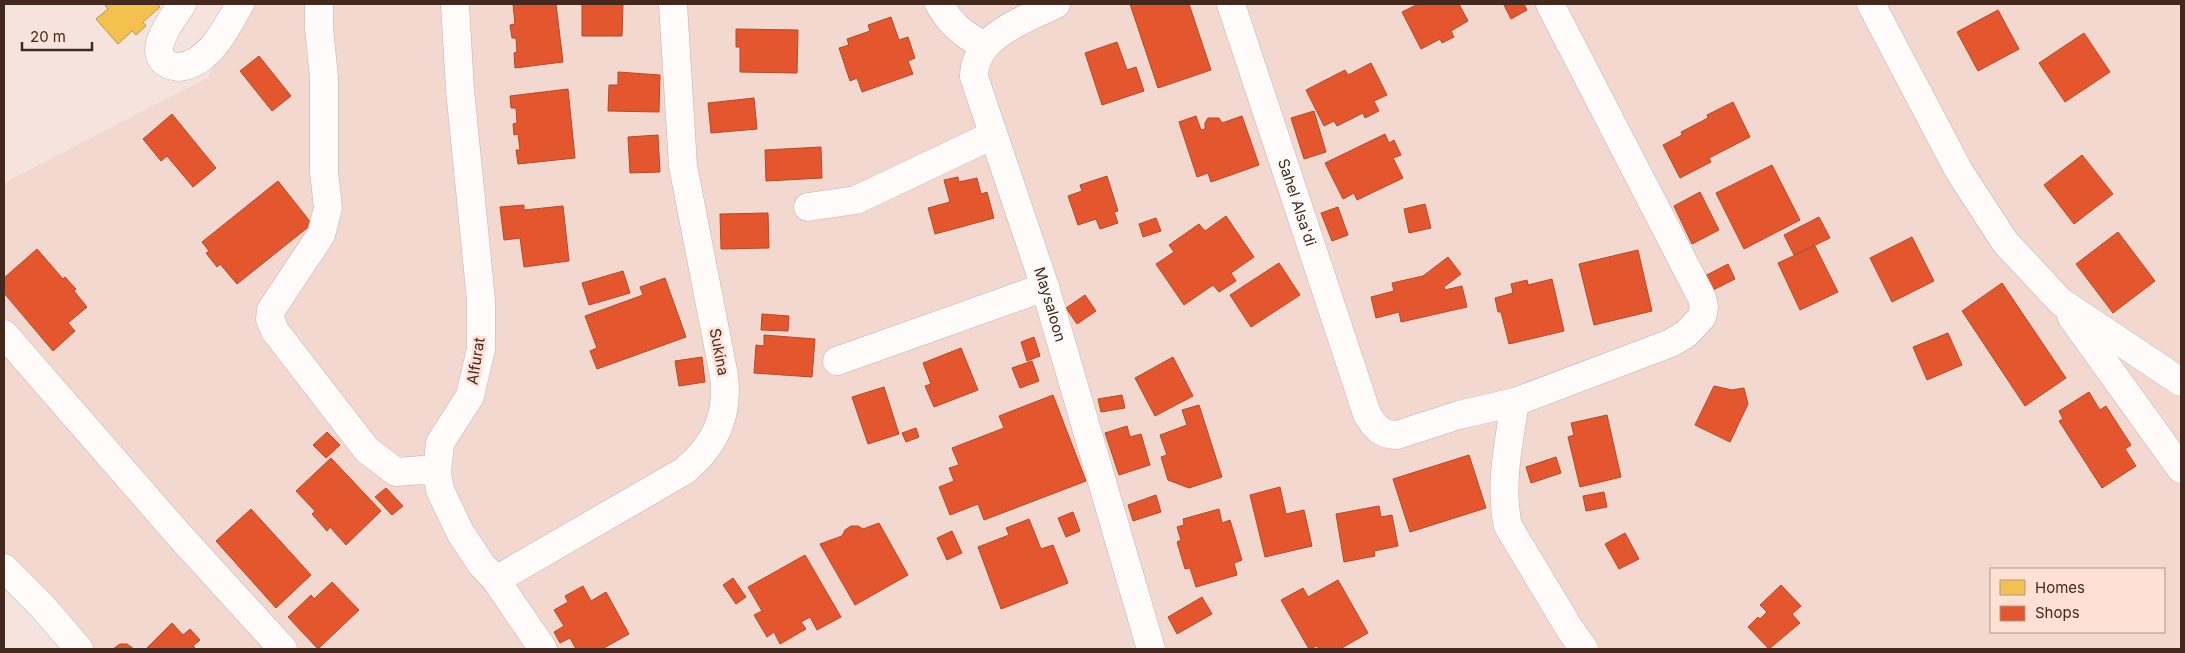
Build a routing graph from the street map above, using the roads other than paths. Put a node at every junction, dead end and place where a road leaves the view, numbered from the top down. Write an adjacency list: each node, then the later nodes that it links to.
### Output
1 (182, 4): 2 (street)
2 (240, 4)
3 (319, 4): 21 (street)
4 (455, 4): 21 (street, Alfurat)
5 (673, 4): 23 (street, Sukina)
6 (939, 4): 11 (street)
7 (1056, 4): 11 (street)
8 (1231, 4): 19 (street, Sahel Alsa'di)
9 (1550, 4): 19 (street, Sahel Alsa'di)
10 (1871, 4): 15 (street)
11 (984, 46): 12 (street, Maysaloon)
12 (993, 135): 13 (street); 14 (street, Maysaloon)
13 (808, 207)
14 (1045, 287): 17 (street); 27 (street, Maysaloon)
15 (2061, 302): 18 (street); 20 (street)
16 (4, 334): 25 (street)
17 (837, 361)
18 (2181, 382)
19 (1515, 402): 28 (street)
20 (2181, 469)
21 (438, 473): 23 (street, Alfurat)
22 (4, 568): 24 (street)
23 (496, 580): 26 (street, Alfurat)
24 (79, 649)
25 (282, 649)
26 (543, 649)
27 (1151, 649)
28 (1584, 649)

